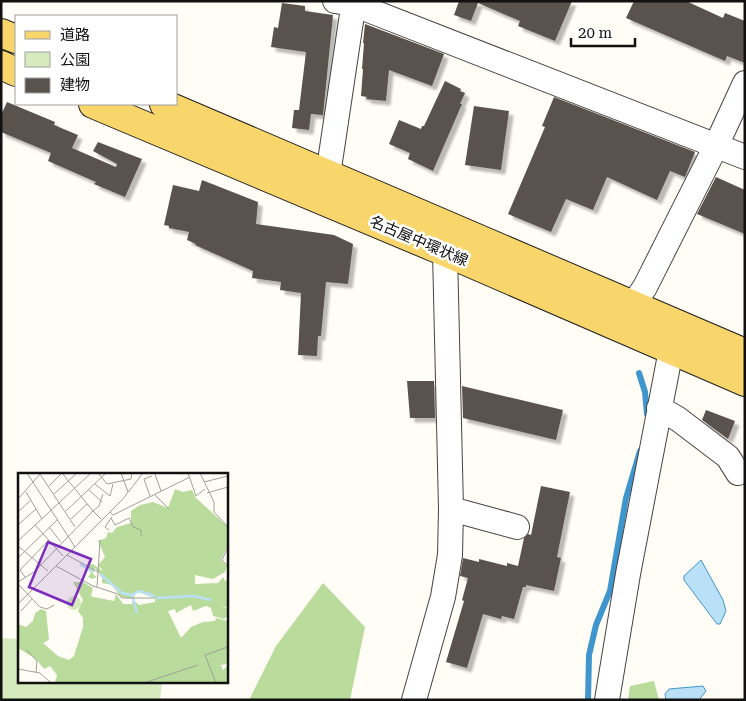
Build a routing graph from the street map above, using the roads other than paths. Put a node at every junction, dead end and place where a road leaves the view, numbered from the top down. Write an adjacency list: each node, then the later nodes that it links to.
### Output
1 (347, 2): 9 (street); 11 (street)
2 (1, 33): 3 (main road)
3 (15, 40)
4 (1, 65): 5 (main road)
5 (15, 72)
6 (745, 83): 9 (street)
7 (95, 105): 12 (main road, 名古屋中環状線)
8 (166, 105): 11 (main road, 名古屋中環状線)
9 (716, 146): 10 (street); 13 (street)
10 (745, 157)
11 (328, 175): 13 (main road, 名古屋中環状線)
12 (445, 252): 14 (main road, 名古屋中環状線); 19 (street)
13 (633, 305): 15 (main road, 名古屋中環状線)
14 (671, 350): 16 (main road, 名古屋中環状線); 17 (street)
15 (745, 352)
16 (745, 382)
17 (659, 408): 18 (street); 22 (street)
18 (738, 473)
19 (451, 509): 20 (street); 21 (street)
20 (517, 527)
21 (414, 700)
22 (607, 700)

